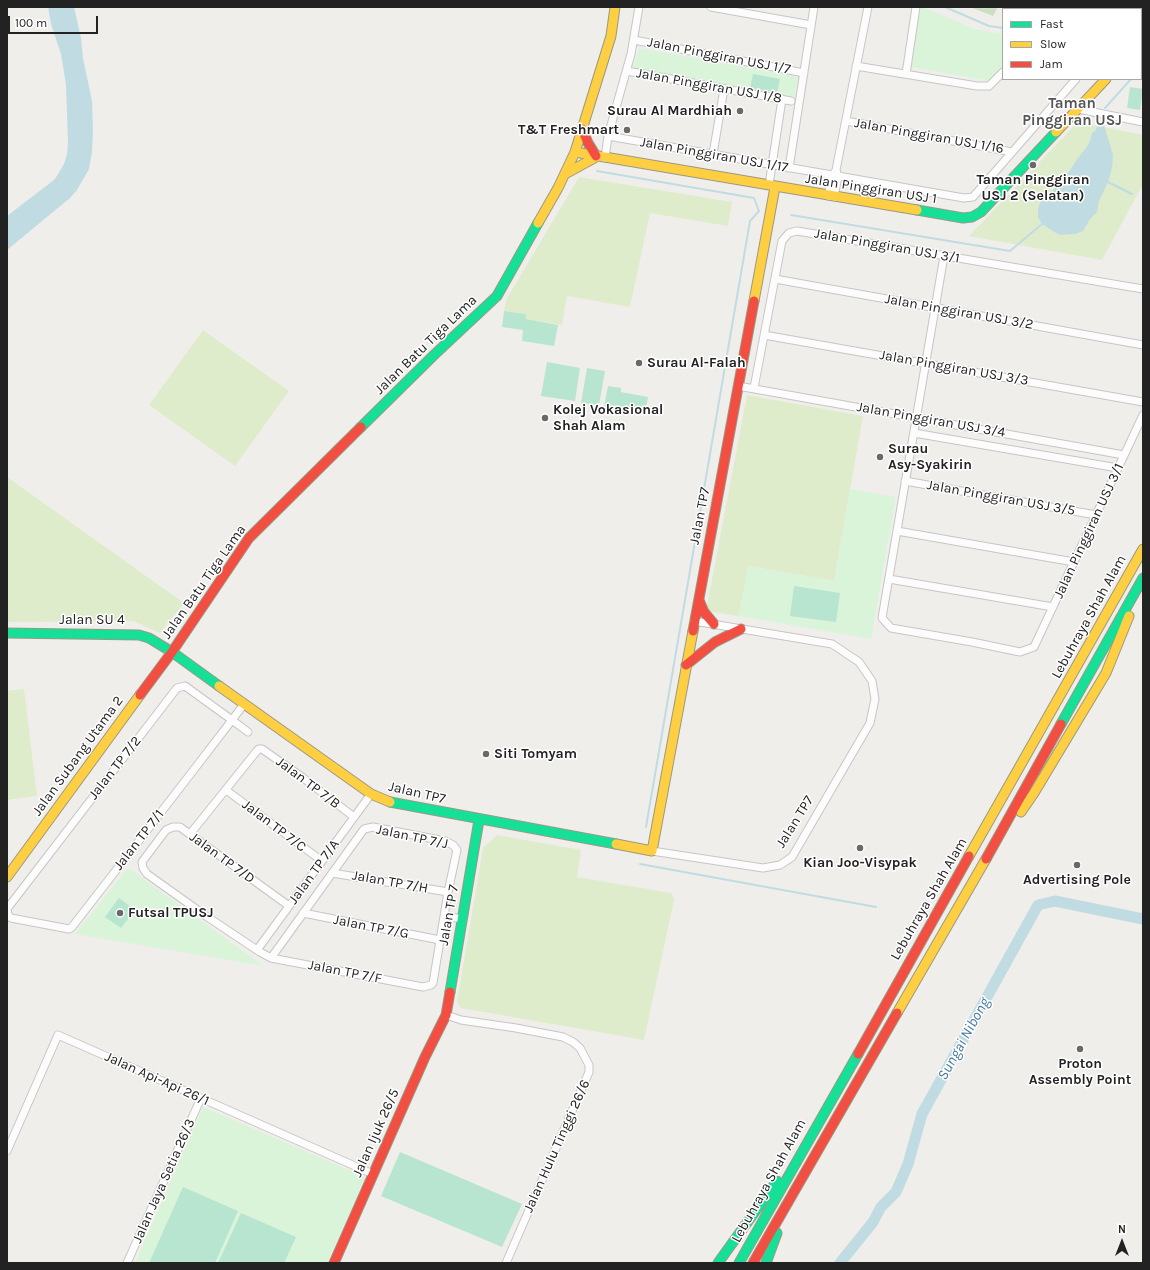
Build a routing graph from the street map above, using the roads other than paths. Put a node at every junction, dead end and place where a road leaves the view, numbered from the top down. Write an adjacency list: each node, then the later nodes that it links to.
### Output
1 (615, 7): 22 (main road, Jalan Batu Tiga Lama)
2 (639, 7): 8 (street)
3 (711, 7): 7 (street)
4 (814, 7): 7 (street)
5 (868, 7): 9 (street)
6 (916, 7): 13 (street)
7 (811, 25): 11 (street)
8 (634, 40): 10 (street); 11 (street, Jalan Pinggiran USJ 1/7)
9 (856, 66): 13 (street); 20 (street)
10 (627, 71): 16 (street, Jalan Pinggiran USJ 1/8); 23 (street)
11 (804, 73): 29 (street)
12 (1002, 73): 13 (street)
13 (906, 74)
14 (1075, 80): 25 (street, Jalan Pinggiran USJ 1/17)
15 (1105, 80): 19 (main road, Jalan Pinggiran USJ 1)
16 (724, 89): 17 (street, Jalan Pinggiran USJ 1/8); 26 (street)
17 (782, 99): 18 (street, Jalan Pinggiran USJ 1/8); 28 (street)
18 (791, 101)
19 (1078, 109): 21 (street); 33 (main road, Jalan Pinggiran USJ 1)
20 (846, 121): 25 (street, Jalan Pinggiran USJ 1/16); 31 (street)
21 (1143, 122)
22 (582, 129): 24 (main road, Jalan Batu Tiga Lama); 27 (main road)
23 (608, 136): 26 (street, Jalan Pinggiran USJ 1/17); 27 (street)
24 (575, 152): 27 (main road, Jalan Pinggiran USJ 1); 30 (main road, Jalan Batu Tiga Lama)
25 (1012, 152): 31 (street, Jalan Pinggiran USJ 1/17)
26 (713, 154): 28 (street, Jalan Pinggiran USJ 1/17)
27 (600, 157): 30 (main road); 32 (main road, Jalan Pinggiran USJ 1)
28 (772, 165): 29 (street, Jalan Pinggiran USJ 1/17); 32 (street)
29 (789, 168): 31 (street, Jalan Pinggiran USJ 1/17)
30 (565, 174): 63 (main road, Jalan Batu Tiga Lama)
31 (835, 174): 33 (street)
32 (772, 186): 33 (main road, Jalan Pinggiran USJ 1); 41 (main road, Jalan TP7)
33 (831, 197)
34 (944, 256): 35 (street, Jalan Pinggiran USJ 3/1); 36 (street, Jalan Pinggiran USJ 3/1); 37 (street)
35 (775, 279): 37 (street, Jalan Pinggiran USJ 3/2); 38 (street, Jalan Pinggiran USJ 3/1)
36 (1143, 289)
37 (935, 308): 39 (street, Jalan Pinggiran USJ 3/2); 40 (street)
38 (764, 335): 40 (street, Jalan Pinggiran USJ 3/3); 42 (street, Jalan Pinggiran USJ 3/1)
39 (1143, 345)
40 (926, 363): 43 (street, Jalan Pinggiran USJ 3/3); 45 (street)
41 (738, 386): 42 (street, Jalan Pinggiran USJ 3/4); 57 (main road, Jalan TP7)
42 (754, 388): 45 (street, Jalan Pinggiran USJ 3/4)
43 (1143, 402)
44 (1143, 415): 47 (street, Jalan Pinggiran USJ 3/1)
45 (916, 418): 46 (street); 47 (street, Jalan Pinggiran USJ 3/4)
46 (914, 433): 48 (street, Jalan Pinggiran USJ 3/4); 49 (street)
47 (1124, 455): 48 (street, Jalan Pinggiran USJ 3/1)
48 (1118, 468): 50 (street, Jalan Pinggiran USJ 3/1)
49 (905, 481): 50 (street, Jalan Pinggiran USJ 3/5); 51 (street)
50 (1096, 515): 53 (street, Jalan Pinggiran USJ 3/1)
51 (897, 531): 53 (street); 55 (street)
52 (1143, 549): 89 (main road, Lebuhraya Shah Alam)
53 (1074, 562): 58 (street, Jalan Pinggiran USJ 3/1)
54 (1143, 578): 77 (main road, Lebuhraya Shah Alam)
55 (889, 579): 58 (street); 58 (street, Jalan Pinggiran USJ 3/1)
56 (1143, 585): 77 (main road)
57 (699, 598): 59 (main road, Jalan TP7); 60 (main road)
58 (1053, 607)
59 (694, 621): 60 (street, Jalan TP7); 64 (main road, Jalan TP7)
60 (714, 624): 61 (street, Jalan TP7)
61 (741, 628): 64 (main road); 73 (street, Jalan TP7)
62 (7, 633): 63 (main road, Jalan SU 4)
63 (172, 652): 65 (main road, Jalan TP7); 76 (main road, Jalan Subang Utama 2)
64 (686, 665): 73 (main road, Jalan TP7)
65 (244, 704): 66 (street, Jalan TP 7/1); 69 (main road, Jalan TP7)
66 (232, 720): 67 (street, Jalan TP 7/2); 82 (street, Jalan TP 7/1); 82 (street, Jalan TP 7/2)
67 (248, 732)
68 (226, 790): 70 (street, Jalan TP 7/B); 72 (street); 74 (street, Jalan TP 7/C)
69 (371, 794): 70 (street, Jalan TP 7/A); 71 (main road, Jalan TP7)
70 (354, 817): 74 (street, Jalan TP 7/A)
71 (479, 820): 73 (main road, Jalan TP7); 83 (main road, Jalan TP 7)
72 (190, 834): 79 (street, Jalan TP 7/D); 85 (street, Jalan TP 7/D)
73 (652, 851)
74 (322, 861): 79 (street, Jalan TP 7/A)
75 (332, 873): 78 (street, Jalan TP 7/H); 78 (street, Jalan TP 7/J); 80 (street)
76 (7, 877)
77 (974, 881): 92 (main road, Lebuhraya Shah Alam)
78 (448, 892): 81 (street)
79 (289, 906): 85 (street, Jalan TP 7/A)
80 (303, 913): 84 (street, Jalan TP 7/G); 86 (street)
81 (444, 916): 83 (street); 84 (street)
82 (11, 918)
83 (462, 919): 87 (main road, Jalan TP 7)
84 (440, 940): 86 (street, Jalan TP 7/F)
85 (257, 950): 86 (street, Jalan TP 7/F)
86 (270, 958)
87 (446, 1015): 91 (main road, Jalan Ijuk 26/5); 95 (street, Jalan Hulu Tinggi 26/6)
88 (201, 1098): 90 (street, Jalan Api-Api 26/1); 91 (street, Jalan Api-Api 26/1); 93 (street, Jalan Jaya Setia 26/3)
89 (816, 1125): 96 (main road); 97 (main road, Lebuhraya Shah Alam)
90 (7, 1151)
91 (373, 1174): 94 (main road, Jalan Ijuk 26/5)
92 (789, 1199): 98 (main road, Lebuhraya Shah Alam); 99 (main road)
93 (127, 1263)
94 (334, 1263)
95 (506, 1263)
96 (718, 1263)
97 (739, 1263)
98 (753, 1263)
99 (766, 1263)

